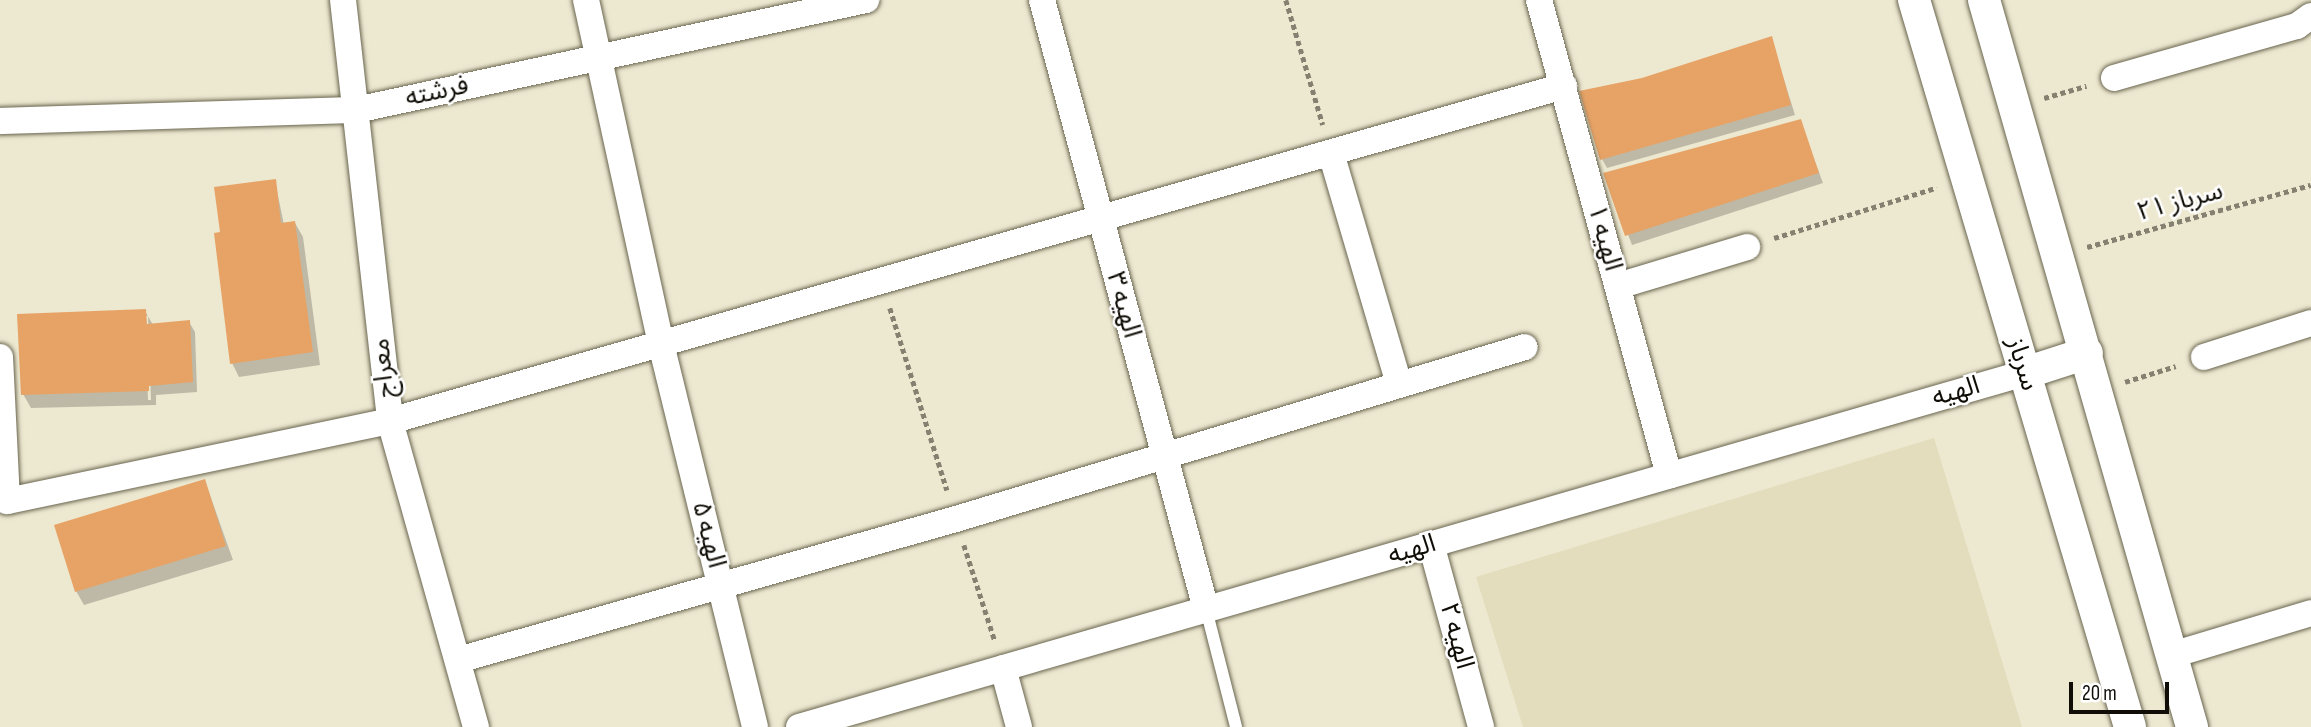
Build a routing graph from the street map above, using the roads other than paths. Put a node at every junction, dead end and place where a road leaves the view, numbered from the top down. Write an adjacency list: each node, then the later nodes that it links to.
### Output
1 (343, 0): 12 (street, معراج)
2 (586, 0): 9 (street, الهیه ۵)
3 (866, 0): 9 (street, فرشته)
4 (1042, 0): 15 (street, الهیه ۳)
5 (1539, 0): 11 (street, الهیه ۱)
6 (1914, 0): 24 (street, سرباز)
7 (1983, 0): 21 (street)
8 (2311, 16): 10 (street)
9 (599, 57): 12 (street, فرشته); 19 (street, الهیه ۵)
10 (2114, 78)
11 (1564, 86): 14 (street); 17 (street, الهیه ۱)
12 (356, 110): 13 (street, فرشته); 26 (street, معراج)
13 (0, 121)
14 (1331, 153): 15 (street); 25 (street)
15 (1100, 218): 19 (street); 27 (street, الهیه ۳)
16 (1747, 247): 17 (street)
17 (1618, 286): 28 (street, الهیه ۱)
18 (2311, 323): 23 (street)
19 (661, 344): 26 (street); 30 (street, الهیه ۵)
20 (1525, 347): 25 (street)
21 (2087, 353): 24 (street); 33 (street)
22 (0, 357): 26 (street)
23 (2204, 357)
24 (2025, 373): 28 (street, الهیه); 42 (street, سرباز)
25 (1399, 384): 27 (street)
26 (390, 421): 34 (street, معراج)
27 (1164, 453): 30 (street); 31 (street, الهیه ۳)
28 (1669, 476): 29 (street, الهیه)
29 (1432, 544): 31 (street, الهیه); 41 (street, الهیه ۲)
30 (720, 583): 34 (street); 37 (street, الهیه ۵)
31 (1206, 609): 35 (street, الهیه); 40 (lane)
32 (2311, 613): 33 (street)
33 (2172, 655): 43 (street)
34 (458, 660): 36 (street, معراج)
35 (1003, 668): 38 (street, الهیه); 39 (street)
36 (475, 727)
37 (755, 727)
38 (799, 727)
39 (1019, 727)
40 (1236, 727)
41 (1481, 727)
42 (2130, 727)
43 (2192, 727)

